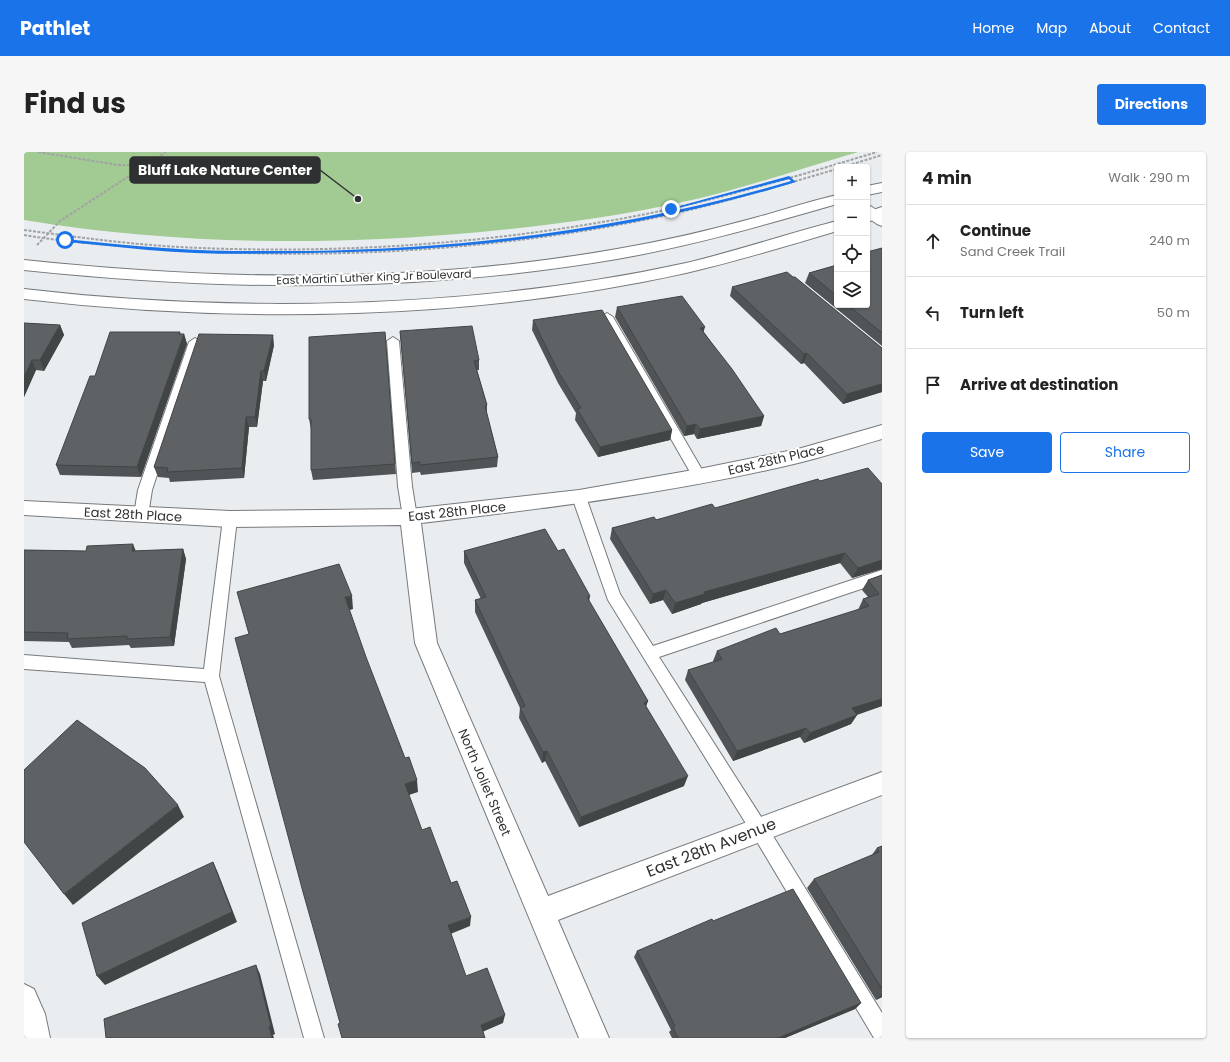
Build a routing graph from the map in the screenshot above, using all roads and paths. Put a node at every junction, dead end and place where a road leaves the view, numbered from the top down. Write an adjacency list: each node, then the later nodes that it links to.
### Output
1 (38, 152): 8 (path)
2 (166, 152): 8 (path)
3 (877, 152): 6 (path)
4 (882, 155): 7 (path)
5 (834, 164): 10 (path)
6 (835, 164)
7 (853, 164)
8 (143, 166): 17 (path)
9 (834, 169): 11 (path)
10 (789, 178): 11 (path); 17 (path)
11 (794, 181): 19 (path)
12 (882, 187): 13 (main road)
13 (870, 190)
14 (834, 200): 20 (main road, East Martin Luther King Jr Boulevard)
15 (834, 227): 21 (main road, East Martin Luther King Jr Boulevard)
16 (24, 230): 17 (path)
17 (46, 234): 19 (path)
18 (24, 235): 19 (path)
19 (42, 238)
20 (24, 265)
21 (24, 294)
22 (607, 317): 26 (lane)
23 (393, 341): 30 (lane)
24 (195, 342): 29 (lane)
25 (879, 437): 26 (main road, East 28th Place)
26 (700, 476): 27 (main road, East 28th Place)
27 (579, 498): 30 (main road, East 28th Place); 33 (lane)
28 (24, 508): 29 (main road, East 28th Place)
29 (141, 515): 31 (main road, East 28th Place)
30 (410, 517): 31 (main road, East 28th Place); 38 (main road, North Joliet Street)
31 (230, 519): 35 (lane)
32 (882, 576): 33 (lane)
33 (648, 654): 37 (lane)
34 (24, 662): 35 (lane)
35 (211, 676): 42 (lane)
36 (882, 783): 37 (main road, East 28th Avenue)
37 (759, 829): 38 (main road, East 28th Avenue); 40 (lane)
38 (540, 913): 43 (main road, North Joliet Street)
39 (24, 999): 41 (main road)
40 (882, 1032)
41 (35, 1038)
42 (314, 1038)
43 (594, 1038)

